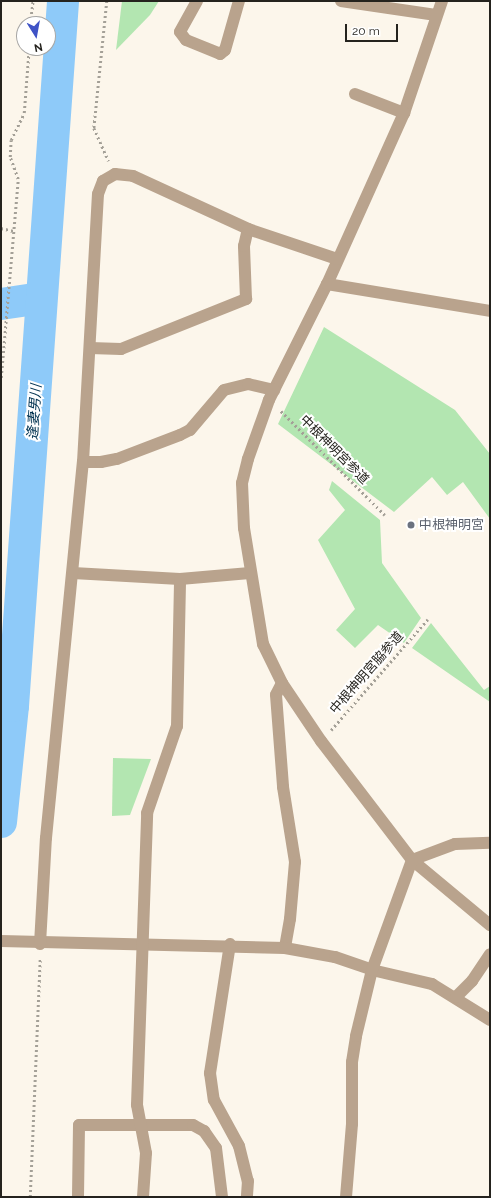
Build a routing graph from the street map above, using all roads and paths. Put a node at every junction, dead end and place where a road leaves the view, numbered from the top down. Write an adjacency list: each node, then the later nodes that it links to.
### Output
1 (32, 1): 8 (path)
2 (107, 1): 12 (path)
3 (197, 1): 4 (street)
4 (239, 1)
5 (340, 1): 7 (street)
6 (442, 1): 7 (street)
7 (436, 15): 11 (street)
8 (31, 16)
9 (28, 56): 15 (path)
10 (355, 94): 11 (street)
11 (404, 113): 16 (street)
12 (115, 174): 14 (street); 19 (street)
13 (1, 228): 15 (path)
14 (248, 229): 16 (street); 19 (street)
15 (14, 230): 20 (path)
16 (337, 259): 17 (street)
17 (327, 284): 18 (street); 21 (street)
18 (490, 311)
19 (90, 348): 22 (street)
20 (1, 378)
21 (272, 395): 22 (street); 23 (path, 中根神明宮参道); 25 (street)
22 (83, 462): 24 (street)
23 (385, 515)
24 (73, 573): 26 (street); 34 (street)
25 (250, 573): 26 (street); 28 (street)
26 (180, 579): 35 (street)
27 (428, 619): 29 (path, 中根神明宮脇参道)
28 (282, 683): 29 (street); 37 (street)
29 (321, 741): 31 (street)
30 (490, 842): 31 (street)
31 (412, 860): 32 (street); 39 (street)
32 (490, 925)
33 (1, 941): 34 (street)
34 (37, 943): 35 (street); 43 (path)
35 (143, 944): 36 (street); 42 (street)
36 (230, 944): 37 (street); 47 (street)
37 (285, 948): 39 (street)
38 (490, 954): 40 (street)
39 (372, 970): 40 (street); 48 (street)
40 (456, 997): 41 (street)
41 (490, 1020)
42 (141, 1126): 44 (street); 45 (street); 46 (street)
43 (30, 1197)
44 (78, 1197)
45 (143, 1197)
46 (222, 1197)
47 (247, 1197)
48 (346, 1197)

